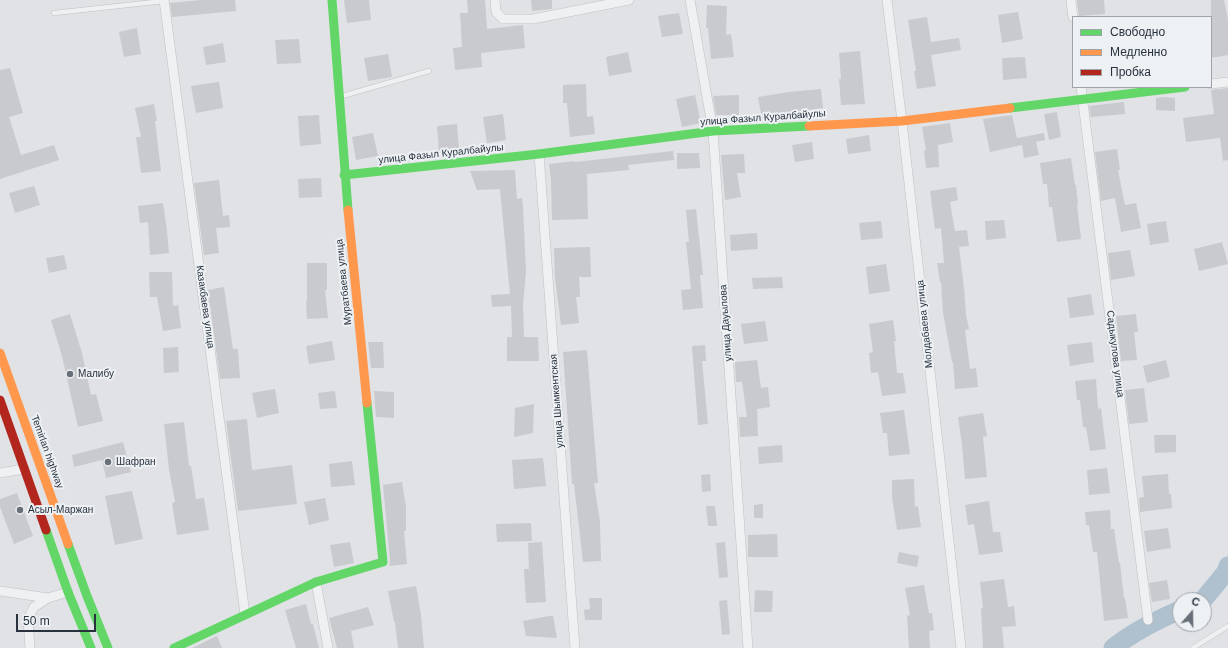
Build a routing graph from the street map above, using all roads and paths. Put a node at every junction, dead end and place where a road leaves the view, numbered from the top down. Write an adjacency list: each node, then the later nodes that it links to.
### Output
1 (164, 0): 8 (lane); 29 (street, Казакбаева улица)
2 (332, 0): 15 (street, Муратбаева улица)
3 (495, 0): 4 (street)
4 (629, 0)
5 (690, 0): 18 (street, улица Дауылова)
6 (886, 0): 17 (street, Молдабаева улица)
7 (1071, 0): 9 (street)
8 (54, 13)
9 (1073, 16)
10 (429, 71): 15 (lane)
11 (1228, 82): 12 (street)
12 (1212, 84)
13 (1081, 88): 16 (street, Садыкулова улица)
14 (1176, 88): 16 (street, улица Фазыл Куралбайулы)
15 (338, 98): 20 (street, Муратбаева улица)
16 (1083, 99): 17 (street, улица Фазыл Куралбайулы); 30 (street, Садыкулова улица)
17 (902, 121): 18 (street, улица Фазыл Куралбайулы); 39 (street, Молдабаева улица)
18 (713, 131): 19 (street, улица Фазыл Куралбайулы); 38 (street, улица Дауылова)
19 (539, 154): 20 (street, улица Фазыл Куралбайулы); 37 (street, улица Шымкентская)
20 (344, 176): 25 (street, Муратбаева улица)
21 (0, 353): 34 (street, Temirlan highway)
22 (0, 400): 23 (street)
23 (24, 469): 24 (street); 27 (street)
24 (0, 472)
25 (316, 582): 29 (street); 36 (street)
26 (1, 589): 28 (street)
27 (68, 592): 28 (street); 33 (street)
28 (48, 598): 32 (street)
29 (245, 614): 35 (street)
30 (1148, 620)
31 (1228, 626): 40 (lane)
32 (30, 648)
33 (91, 648)
34 (108, 648)
35 (174, 648)
36 (328, 648)
37 (575, 648)
38 (748, 648)
39 (961, 648)
40 (1192, 648)

